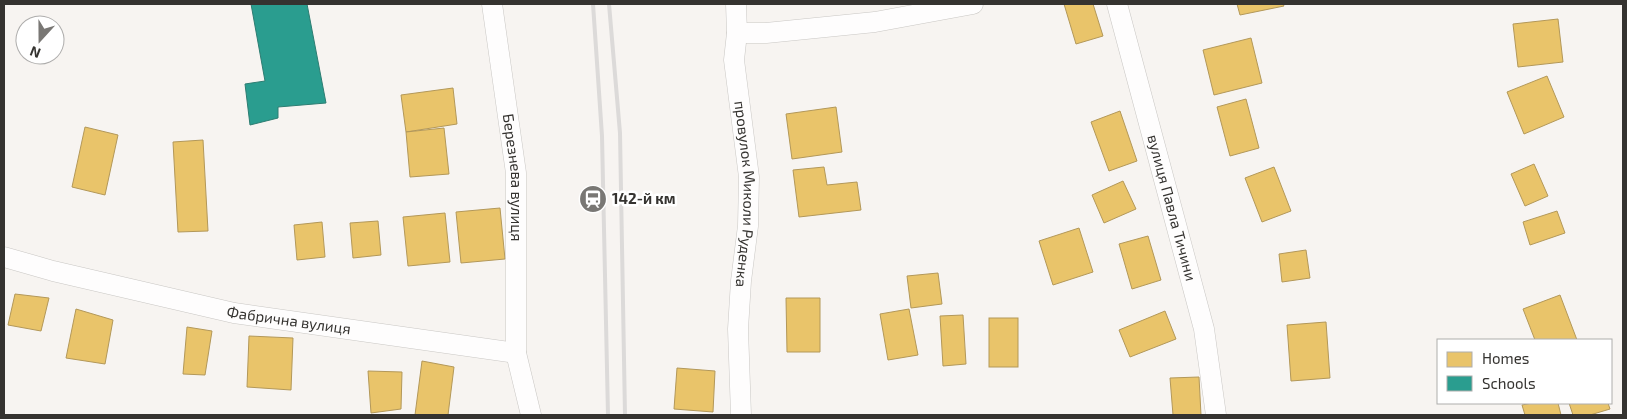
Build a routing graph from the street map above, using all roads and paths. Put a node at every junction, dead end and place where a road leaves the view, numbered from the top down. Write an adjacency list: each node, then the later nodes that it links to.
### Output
1 (492, 4): 7 (street, Березнева вулиця)
2 (736, 4): 5 (street, провулок Миколи Руденка)
3 (973, 4): 5 (street)
4 (1117, 4): 10 (street, вулиця Павла Тичини)
5 (737, 33): 9 (street, провулок Миколи Руденка)
6 (4, 257): 7 (street, Фабрична вулиця)
7 (516, 353): 8 (street)
8 (532, 415)
9 (741, 415)
10 (1216, 415)

